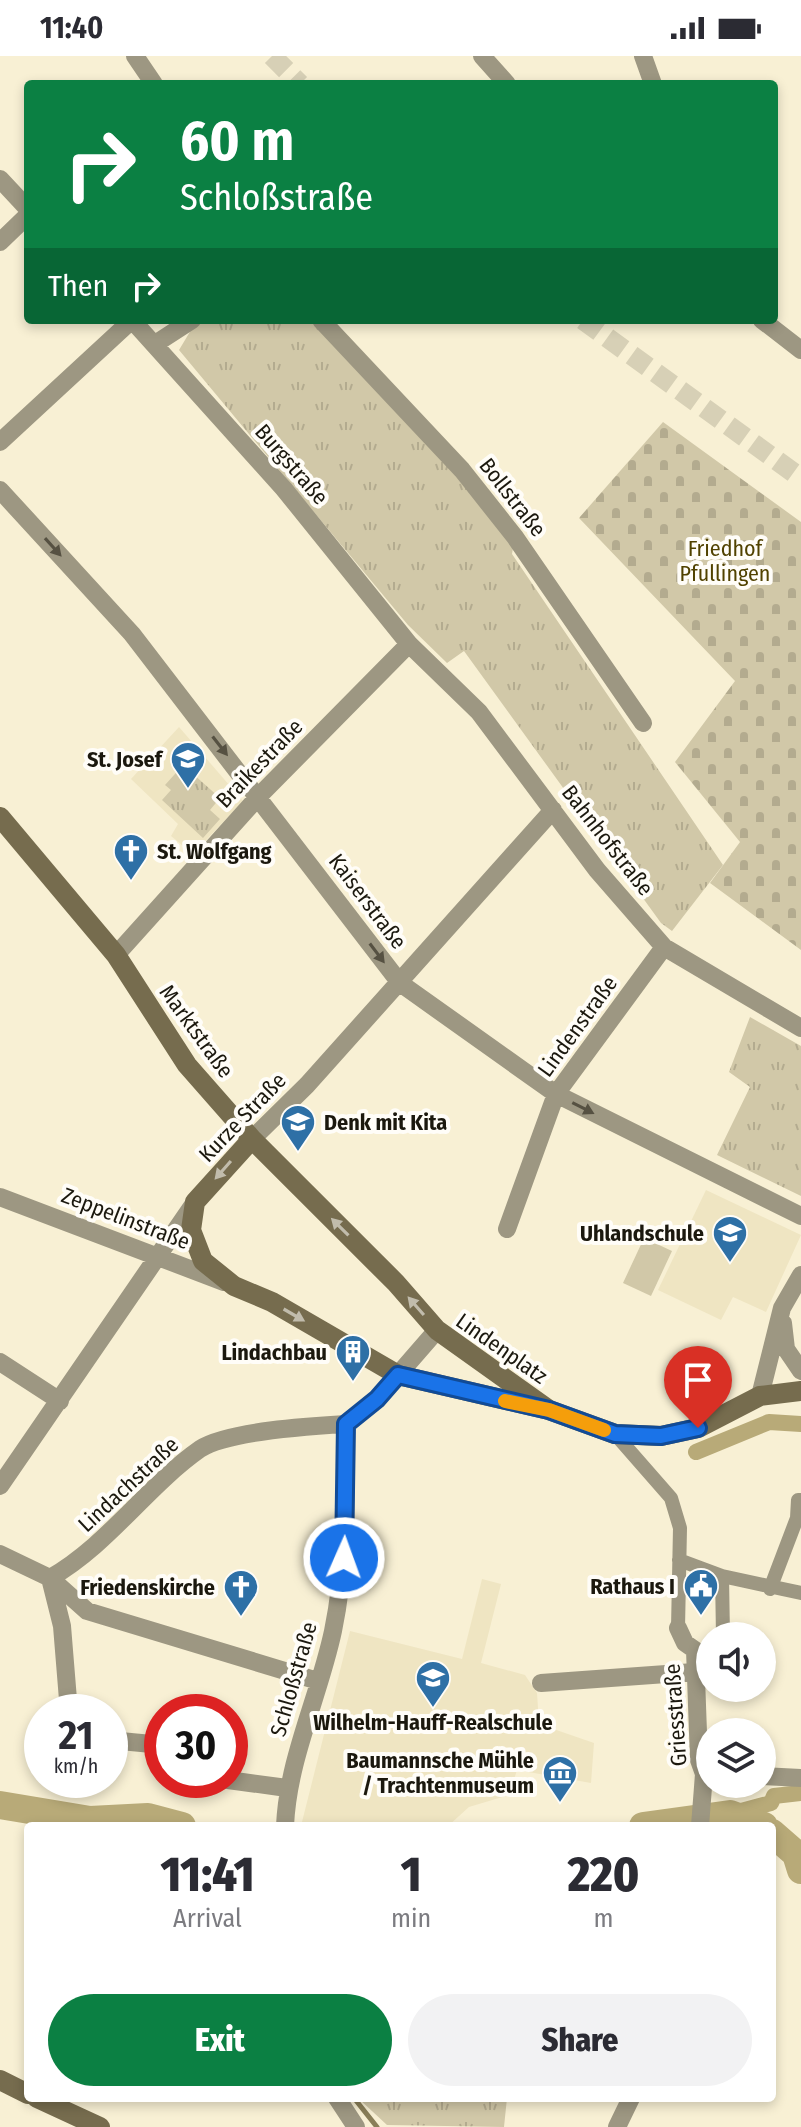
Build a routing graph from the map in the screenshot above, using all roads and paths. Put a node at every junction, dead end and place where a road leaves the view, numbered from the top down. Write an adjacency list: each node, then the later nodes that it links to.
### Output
1 (135, 56): 4 (street)
2 (482, 56): 5 (street)
3 (643, 56): 6 (street)
4 (151, 80)
5 (503, 80)
6 (652, 80)
7 (0, 179): 8 (street)
8 (24, 205)
9 (24, 219): 10 (street)
10 (0, 242)
11 (128, 324): 18 (street)
12 (136, 324): 16 (street, Burgstraße)
13 (186, 324): 16 (street)
14 (325, 324): 21 (street, Bollstraße)
15 (767, 324): 17 (street)
16 (155, 344): 20 (street, Burgstraße)
17 (801, 350)
18 (0, 442)
19 (0, 490): 22 (street, Kaiserstraße, one-way to 22)
20 (409, 644): 22 (street, Braikestraße); 23 (street, Bahnhofstraße)
21 (643, 723)
22 (259, 796): 26 (street, Braikestraße); 27 (street, Kaiserstraße, one-way to 27)
23 (553, 810): 25 (street, Bahnhofstraße); 27 (street, Kurze Straße)
24 (0, 817): 26 (main road, Marktstraße)
25 (664, 947): 28 (street, Bahnhofstraße); 29 (street, Lindenstraße)
26 (116, 955): 30 (main road, Marktstraße)
27 (400, 983): 29 (street, Kaiserstraße); 30 (street, Kurze Straße)
28 (801, 1028)
29 (556, 1094): 33 (street, Kaiserstraße, one-way to 33); 34 (street, Lindenstraße)
30 (252, 1139): 32 (main road, Kurze Straße, one-way to 32); 39 (main road, Marktstraße, one-way to 30)
31 (0, 1197): 35 (street, Zeppelinstraße)
32 (195, 1202): 35 (street, Kurze Straße); 37 (main road, Zeppelinstraße)
33 (801, 1216)
34 (507, 1229)
35 (157, 1254): 37 (street, Zeppelinstraße); 46 (street, Kurze Straße)
36 (801, 1275): 38 (street)
37 (234, 1286): 40 (main road, Zeppelinstraße, one-way to 40)
38 (782, 1308): 42 (street); 45 (street)
39 (437, 1330): 43 (street, Lindenplatz); 47 (main road, Lindenplatz)
40 (353, 1350): 43 (main road, Lindenplatz)
41 (0, 1362): 46 (street)
42 (801, 1371)
43 (398, 1375): 47 (main road, Lindenplatz); 48 (street)
44 (801, 1391): 45 (main road)
45 (760, 1396): 49 (main road, Lindenplatz)
46 (60, 1401): 50 (street, Kurze Straße)
47 (549, 1410): 49 (main road, Lindenplatz)
48 (346, 1424): 55 (street, Lindachstraße); 63 (street, Schloßstraße)
49 (615, 1434): 53 (street, Griesstraße)
50 (0, 1486)
51 (799, 1500): 56 (street)
52 (0, 1554): 55 (street)
53 (679, 1560): 54 (street); 59 (street, Griesstraße)
54 (722, 1576): 56 (street); 58 (street)
55 (50, 1578): 63 (street); 65 (street)
56 (770, 1589): 57 (street)
57 (801, 1593)
58 (723, 1622)
59 (678, 1628): 60 (street, Griesstraße)
60 (696, 1647)
61 (696, 1666): 62 (street, Griesstraße)
62 (694, 1672): 64 (street); 66 (street, Griesstraße)
63 (318, 1681): 70 (street, Schloßstraße)
64 (541, 1683)
65 (68, 1694)
66 (697, 1718)
67 (776, 1777): 68 (street)
68 (801, 1778)
69 (248, 1783): 70 (street)
70 (287, 1788): 72 (street, Schloßstraße)
71 (701, 1798): 73 (street, Griesstraße)
72 (285, 1822)
73 (700, 1822)
74 (0, 2080): 75 (main road)
75 (24, 2092)
76 (46, 2102): 79 (main road)
77 (340, 2102): 80 (street)
78 (629, 2102): 81 (street)
79 (100, 2127)
80 (356, 2127)
81 (617, 2127)

